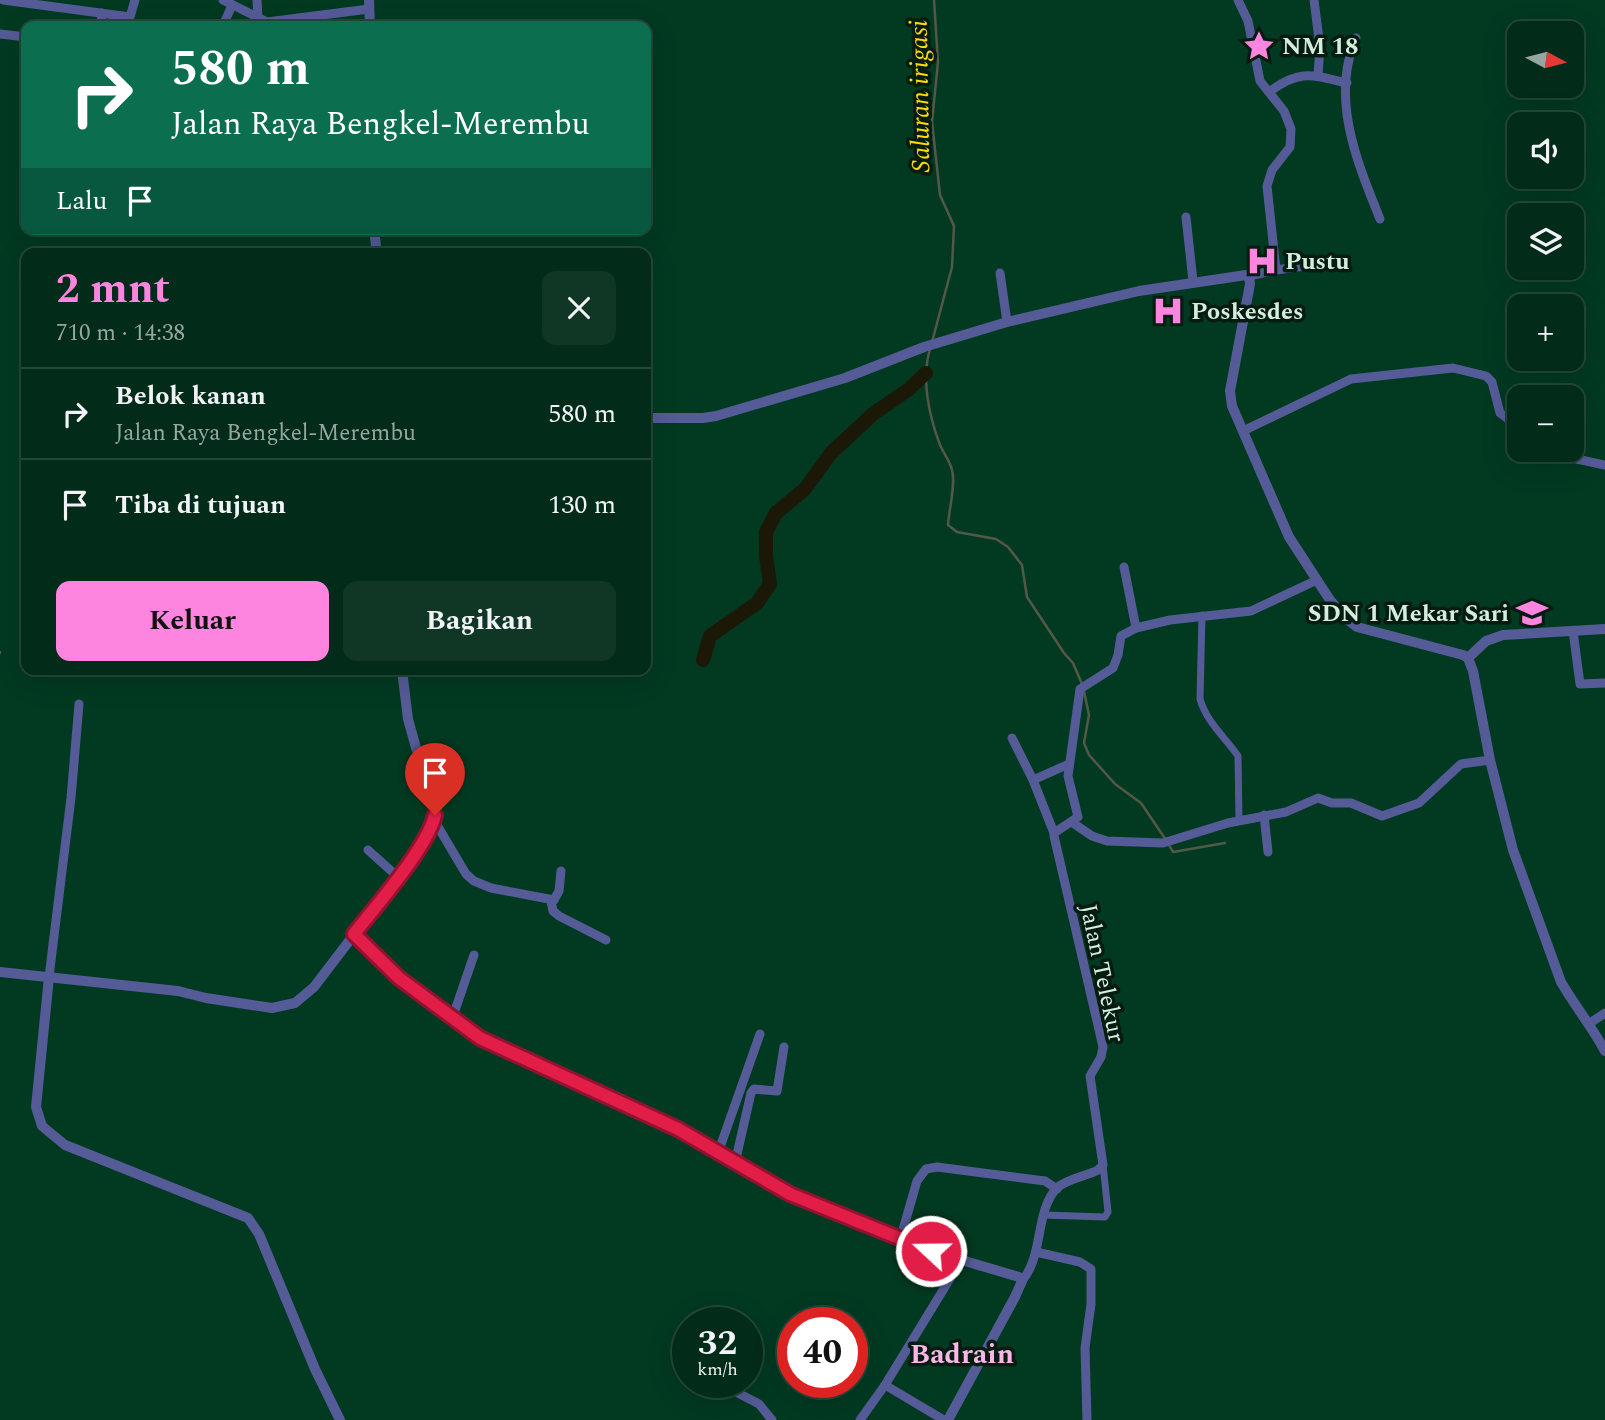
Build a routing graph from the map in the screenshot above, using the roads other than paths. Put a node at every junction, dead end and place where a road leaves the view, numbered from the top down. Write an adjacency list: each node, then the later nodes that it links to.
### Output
1 (3, 0): 9 (street)
2 (135, 0): 9 (street)
3 (223, 0): 8 (street)
4 (257, 0): 13 (street)
5 (1238, 0): 20 (street)
6 (1314, 0): 18 (street)
7 (369, 4): 14 (street)
8 (232, 5): 11 (street); 12 (street)
9 (102, 13): 10 (street)
10 (101, 21)
11 (225, 21)
12 (261, 21)
13 (263, 21)
14 (269, 21)
15 (0, 34): 16 (street)
16 (21, 36)
17 (1356, 38): 19 (street)
18 (1318, 75): 19 (street); 20 (street)
19 (1347, 83): 22 (street)
20 (1269, 92): 24 (street)
21 (1185, 218): 27 (street)
22 (1380, 219)
23 (1312, 265): 24 (street)
24 (1276, 270): 26 (street)
25 (1000, 273): 28 (street)
26 (1249, 276): 27 (street); 31 (street)
27 (1193, 281): 28 (street)
28 (1007, 322): 29 (street)
29 (651, 418)
30 (1507, 418): 31 (street)
31 (1243, 431): 35 (street)
32 (1584, 461): 33 (street)
33 (1605, 465)
34 (1124, 567): 37 (street)
35 (1317, 580): 36 (street); 40 (street)
36 (1202, 615): 37 (street); 50 (street)
37 (1136, 628): 46 (street)
38 (1605, 629): 39 (street)
39 (1573, 631): 40 (street); 42 (street)
40 (1468, 658): 45 (street)
41 (403, 675): 49 (street)
42 (1605, 683)
43 (79, 704): 62 (street)
44 (1012, 738): 47 (street, Jalan Telekur)
45 (1490, 760): 48 (street); 65 (street)
46 (1069, 764): 47 (street); 51 (street)
47 (1033, 780): 52 (street, Jalan Telekur)
48 (1264, 815): 50 (street); 54 (street)
49 (434, 820): 56 (street); 57 (street)
50 (1239, 821): 51 (street)
51 (1073, 822): 52 (street)
52 (1054, 833): 71 (street, Jalan Telekur)
53 (368, 850): 56 (street)
54 (1268, 852)
55 (561, 871): 57 (street)
56 (398, 877): 58 (street)
57 (551, 901): 59 (street)
58 (354, 934): 62 (street); 64 (street)
59 (606, 940)
60 (474, 955): 64 (street)
61 (0, 972): 62 (street)
62 (49, 977): 80 (street)
63 (1605, 1013): 65 (street)
64 (452, 1019): 69 (street)
65 (1590, 1023): 68 (street)
66 (760, 1034): 69 (street)
67 (784, 1047): 70 (street)
68 (1605, 1051)
69 (718, 1153): 70 (street)
70 (736, 1163): 74 (street)
71 (1103, 1165): 72 (street); 73 (street)
72 (1057, 1189): 73 (street); 74 (street)
73 (1043, 1215): 75 (street)
74 (900, 1240): 76 (street)
75 (1036, 1252): 77 (street); 84 (street)
76 (962, 1259): 77 (street); 78 (street)
77 (1022, 1281): 83 (street)
78 (885, 1385): 82 (street); 83 (street)
79 (747, 1398): 81 (street)
80 (340, 1420)
81 (772, 1420)
82 (860, 1420)
83 (946, 1420)
84 (1087, 1420)

